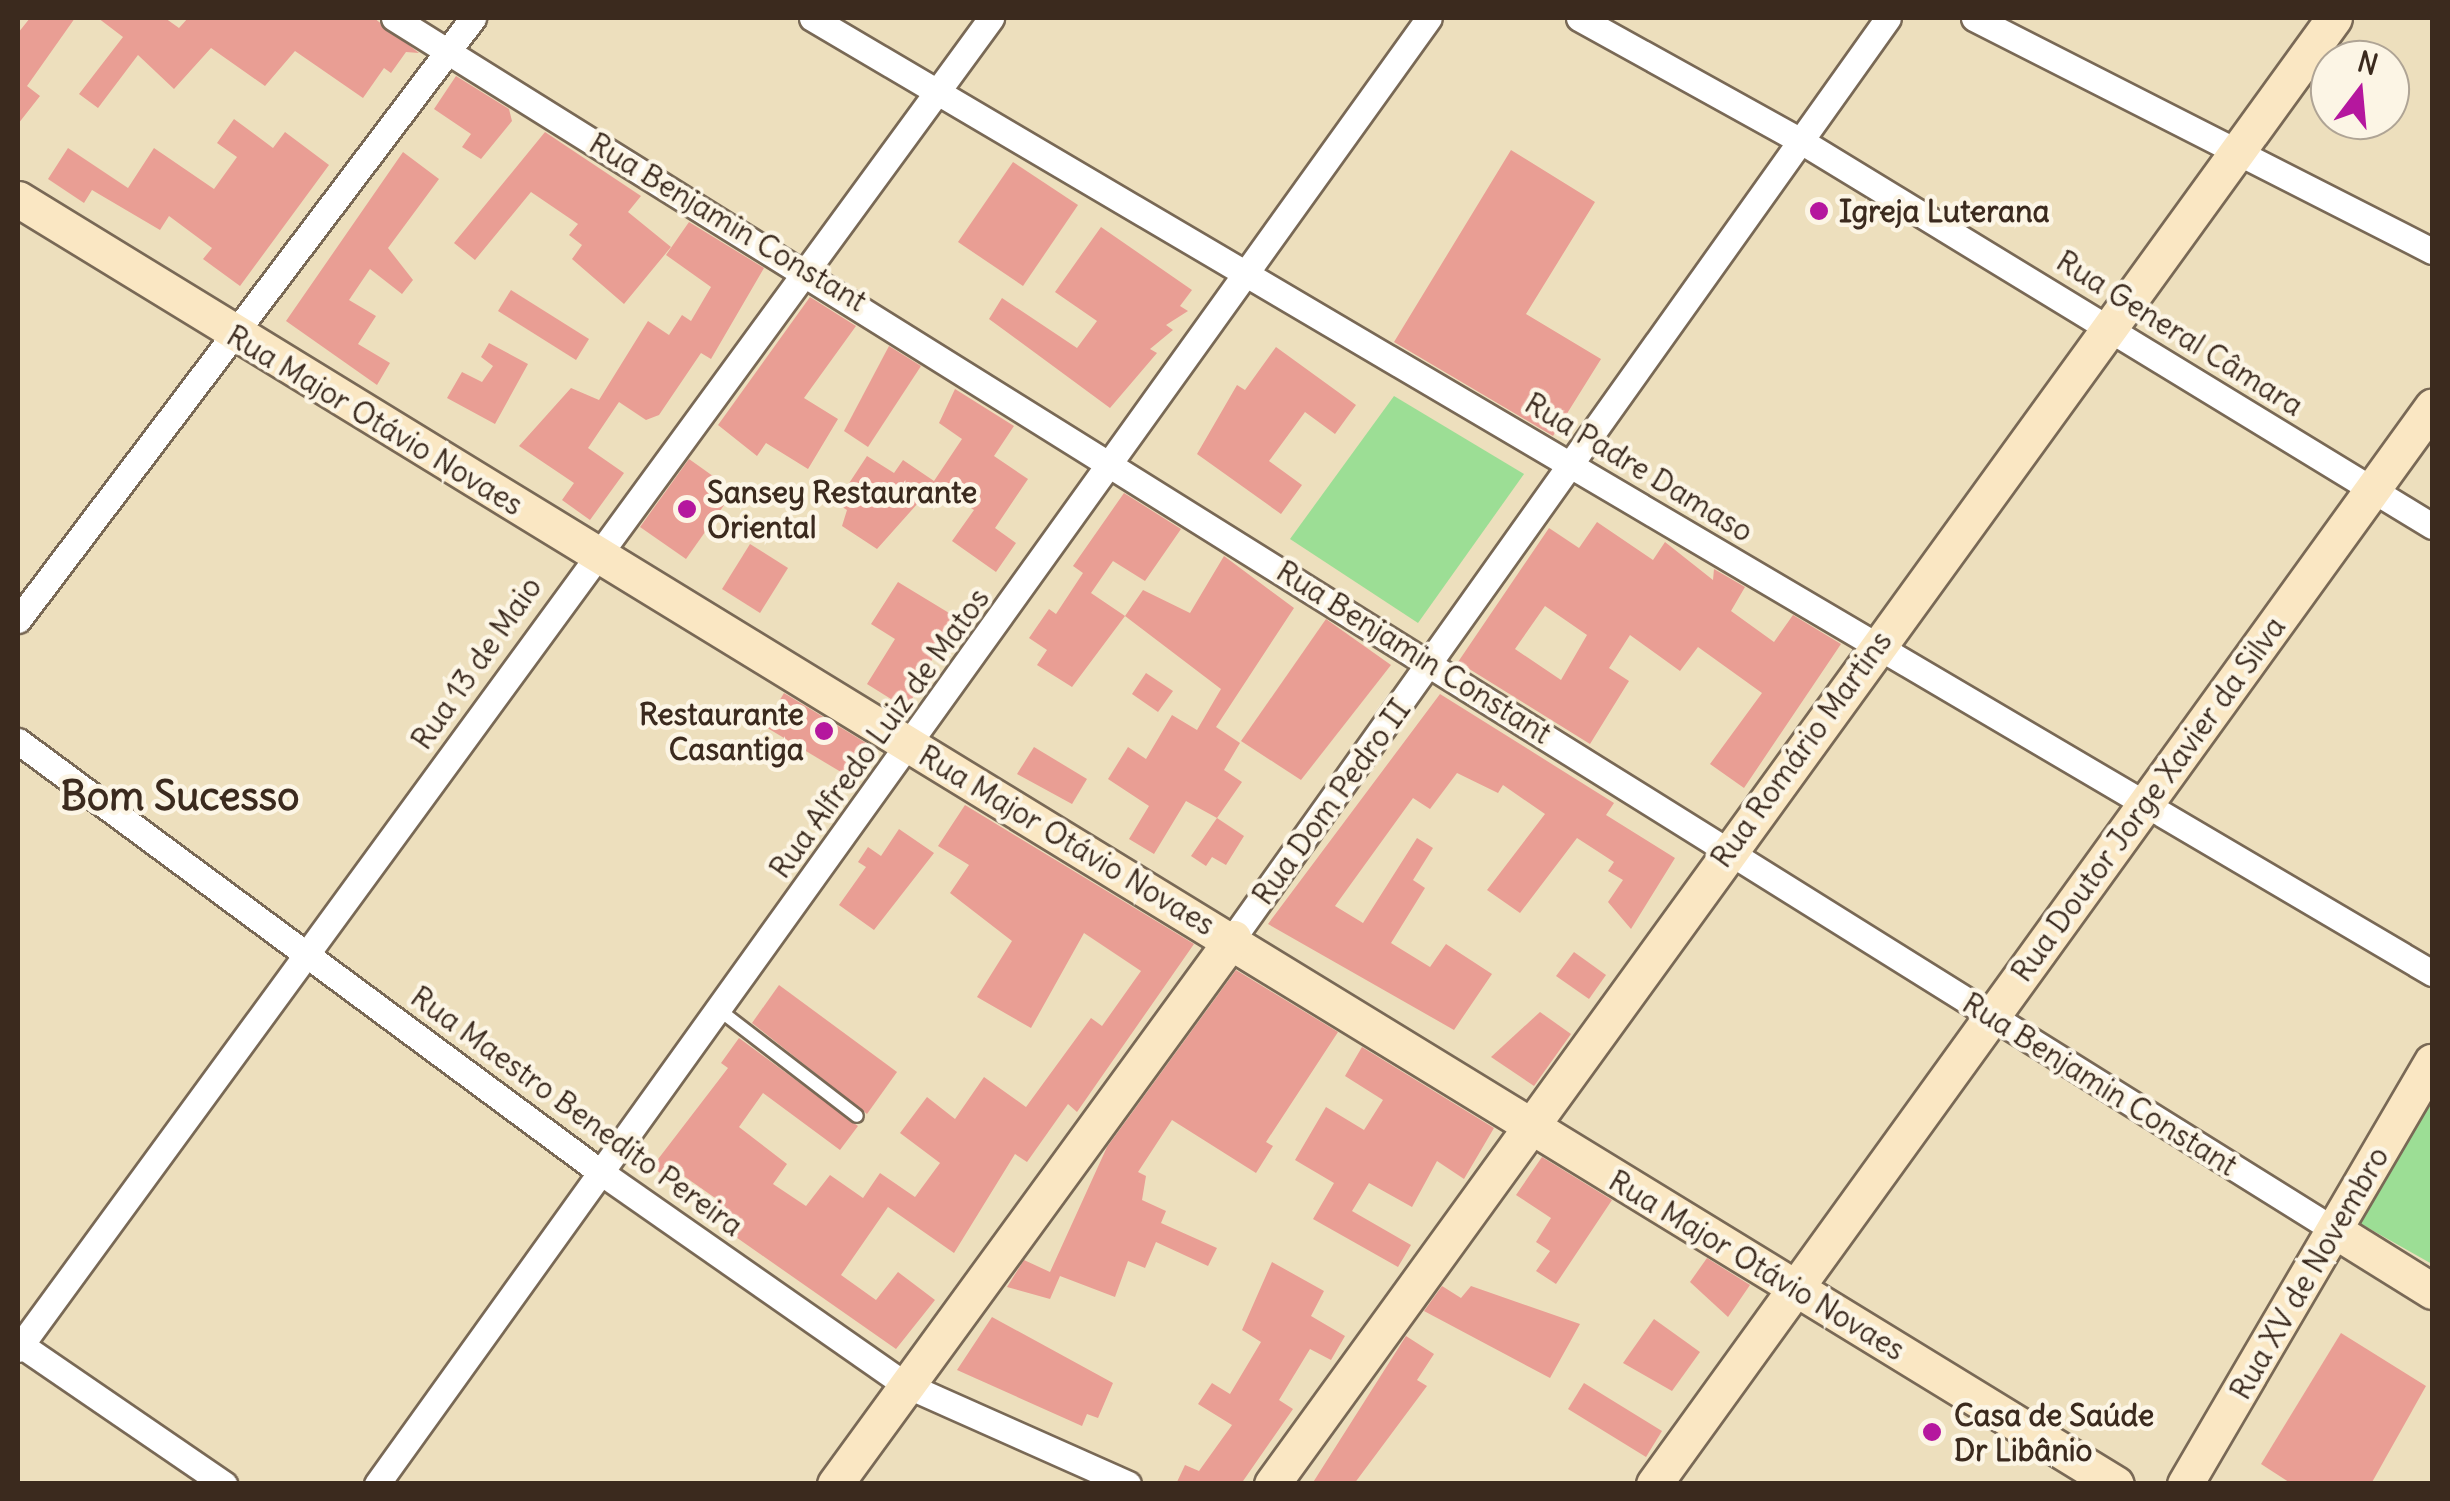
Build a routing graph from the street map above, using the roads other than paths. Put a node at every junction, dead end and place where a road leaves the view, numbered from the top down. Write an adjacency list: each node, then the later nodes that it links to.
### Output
1 (394, 18): 10 (street, Rua Benjamin Constant)
2 (472, 18): 10 (street)
3 (812, 18): 11 (street, Rua Padre Damaso)
4 (991, 18): 11 (street, Rua 13 de Maio)
5 (1428, 18): 17 (street, Rua Alfredo Luiz de Matos)
6 (1580, 18): 12 (street, Rua General Câmara)
7 (1888, 18): 12 (street, Rua Dom Pedro II)
8 (1974, 18): 13 (street)
9 (2334, 18): 13 (street, Rua Romário Martins)
10 (447, 52): 16 (street, Rua Benjamin Constant); 19 (street)
11 (938, 92): 16 (street, Rua 13 de Maio); 17 (street, Rua Padre Damaso)
12 (1801, 141): 18 (street, Rua General Câmara); 22 (street, Rua Dom Pedro II)
13 (2237, 152): 15 (street); 18 (street, Rua Romário Martins)
14 (18, 199): 19 (street, Rua Major Otávio Novaes)
15 (2432, 251)
16 (804, 266): 21 (street, Rua Benjamin Constant); 25 (street, Rua 13 de Maio)
17 (1247, 274): 21 (street, Rua Alfredo Luiz de Matos); 22 (street, Rua Padre Damaso)
18 (2111, 326): 23 (street, Rua General Câmara); 27 (street, Rua Romário Martins)
19 (234, 334): 25 (street, Rua Major Otávio Novaes); 26 (street)
20 (2432, 407): 23 (street, Rua Doutor Jorge Xavier da Silva)
21 (1112, 462): 28 (street, Rua Benjamin Constant); 30 (street, Rua Alfredo Luiz de Matos)
22 (1573, 466): 27 (street, Rua Padre Damaso); 28 (street, Rua Dom Pedro II)
23 (2372, 491): 24 (street, Rua General Câmara); 31 (street, Rua Doutor Jorge Xavier da Silva)
24 (2432, 526)
25 (594, 553): 30 (street, Rua Major Otávio Novaes); 34 (street, Rua 13 de Maio)
26 (18, 620)
27 (1877, 646): 31 (street, Rua Padre Damaso); 32 (street, Rua Romário Martins)
28 (1432, 663): 32 (street, Rua Benjamin Constant); 33 (street, Rua Dom Pedro II)
29 (18, 741): 34 (street, Rua Maestro Benedito Pereira)
30 (910, 748): 33 (street, Rua Major Otávio Novaes); 36 (street, Rua Alfredo Luiz de Matos)
31 (2145, 803): 35 (street, Rua Padre Damaso); 37 (street, Rua Doutor Jorge Xavier da Silva)
32 (1726, 852): 37 (street, Rua Benjamin Constant); 40 (street, Rua Romário Martins)
33 (1232, 938): 40 (street, Rua Major Otávio Novaes); 46 (street, Rua Dom Pedro II)
34 (311, 955): 41 (street, Rua Maestro Benedito Pereira); 45 (street, Rua 13 de Maio)
35 (2432, 972)
36 (718, 1009): 39 (lane); 41 (street, Rua Alfredo Luiz de Matos)
37 (1991, 1015): 42 (street, Rua Benjamin Constant); 43 (street, Rua Doutor Jorge Xavier da Silva)
38 (2432, 1062): 42 (street, Rua XV de Novembro)
39 (857, 1116)
40 (1527, 1124): 43 (street, Rua Major Otávio Novaes); 51 (street, Rua Romário Martins)
41 (598, 1171): 46 (street, Rua Maestro Benedito Pereira); 48 (street, Rua Alfredo Luiz de Matos)
42 (2334, 1230): 44 (street, Rua Benjamin Constant); 54 (street, Rua XV de Novembro)
43 (1794, 1287): 52 (street, Rua Doutor Jorge Xavier da Silva); 53 (street, Rua Major Otávio Novaes)
44 (2432, 1291)
45 (19, 1345): 47 (street)
46 (906, 1385): 49 (street, Rua Dom Pedro II); 50 (street, Rua Maestro Benedito Pereira)
47 (224, 1484)
48 (377, 1484)
49 (835, 1484)
50 (1128, 1484)
51 (1272, 1484)
52 (1654, 1484)
53 (2116, 1484)
54 (2184, 1484)

